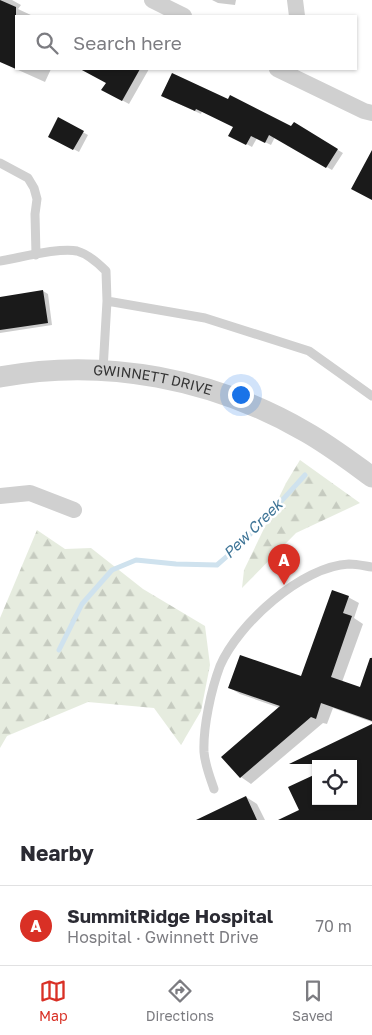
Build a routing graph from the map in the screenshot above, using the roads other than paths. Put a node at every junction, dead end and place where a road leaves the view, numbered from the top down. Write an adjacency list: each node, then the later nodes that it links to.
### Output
1 (152, 0): 3 (street)
2 (295, 0): 4 (street)
3 (182, 15)
4 (297, 15)
5 (284, 71): 6 (street)
6 (372, 113)
7 (0, 163): 8 (lane)
8 (36, 255): 9 (lane); 10 (lane)
9 (0, 261)
10 (107, 301): 11 (lane); 13 (lane)
11 (103, 370): 12 (street, GWINNETT DRIVE); 14 (street, GWINNETT DRIVE)
12 (0, 377)
13 (372, 396)
14 (372, 477)
15 (0, 496): 16 (street)
16 (74, 510)
17 (372, 567): 18 (lane)
18 (214, 789)

